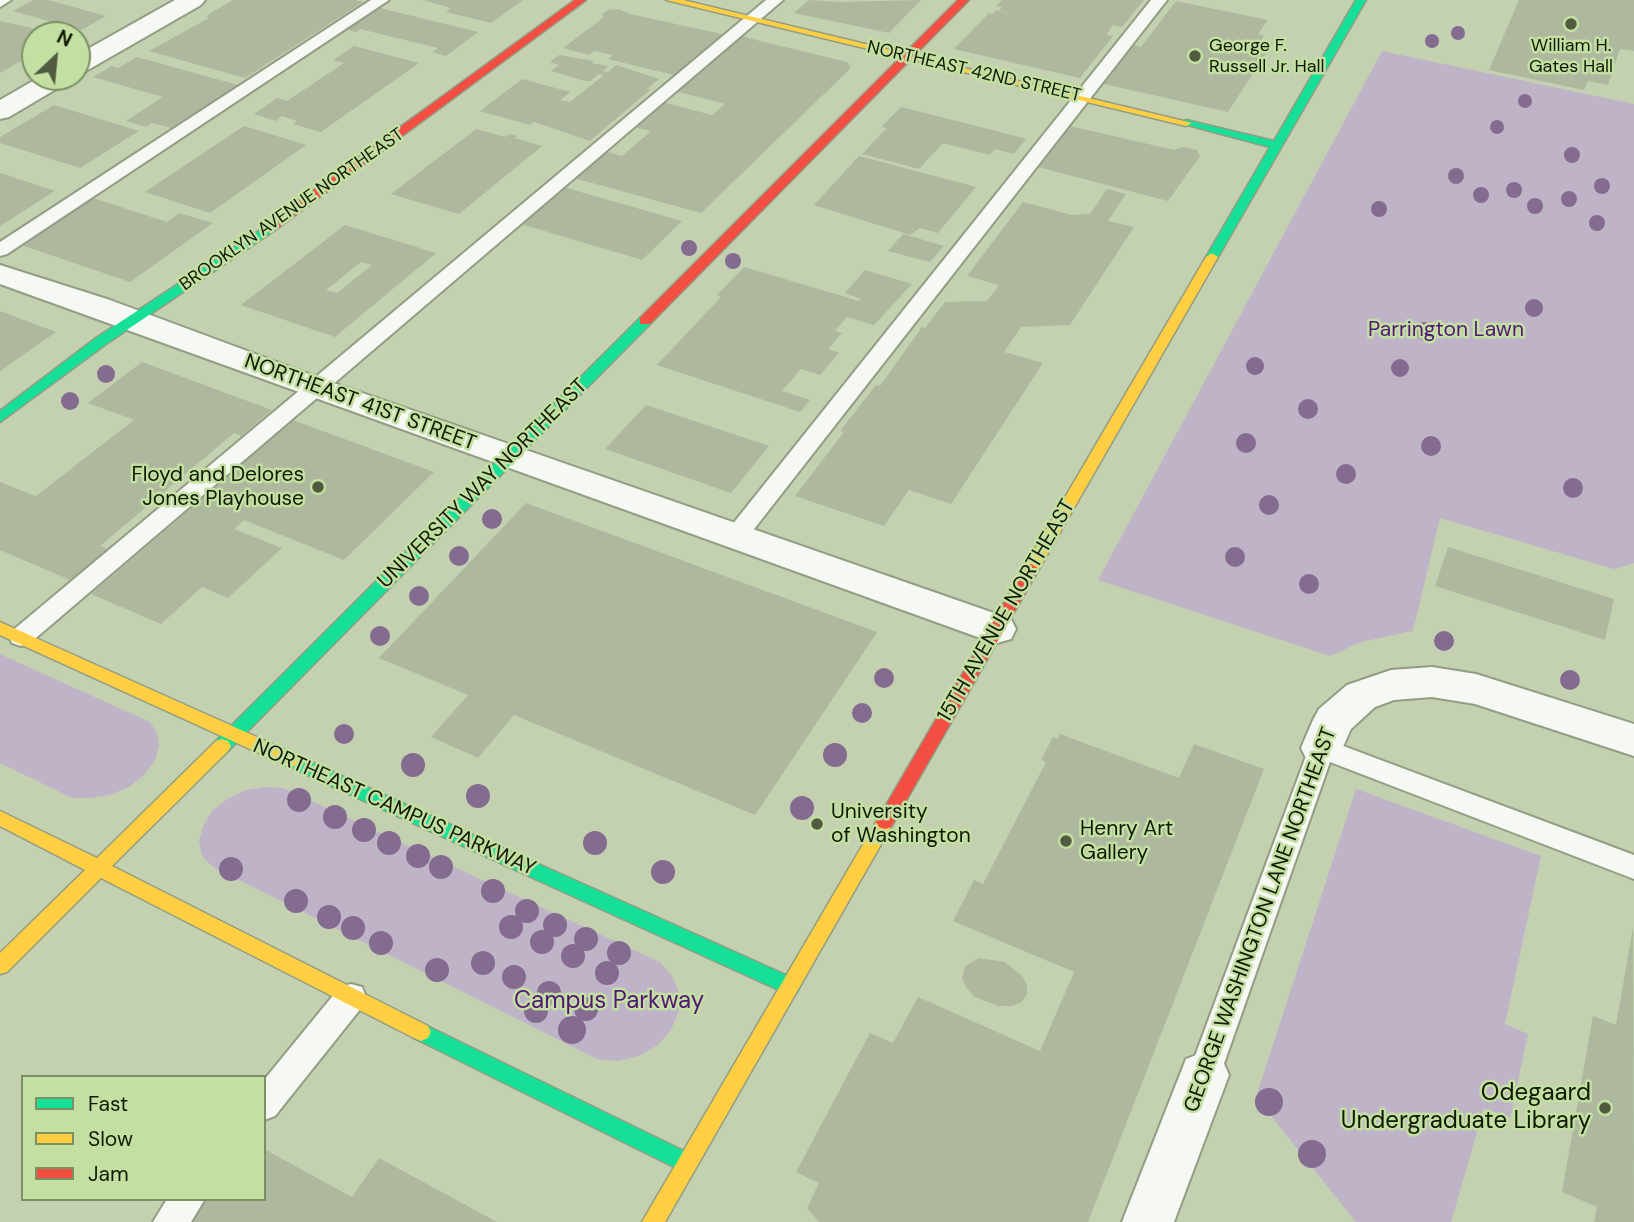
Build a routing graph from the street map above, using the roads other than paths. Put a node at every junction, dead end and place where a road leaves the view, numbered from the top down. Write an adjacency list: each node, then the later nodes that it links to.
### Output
1 (193, 0): 11 (street)
2 (381, 0): 16 (lane)
3 (581, 0): 18 (street, BROOKLYN AVENUE NORTHEAST)
4 (671, 0): 9 (street, NORTHEAST 42ND STREET)
5 (775, 0): 9 (lane)
6 (964, 0): 10 (street, UNIVERSITY WAY NORTHEAST)
7 (1159, 0): 13 (lane)
8 (1362, 0): 15 (street, 15TH AVENUE NORTHEAST)
9 (753, 19): 10 (street, NORTHEAST 42ND STREET); 19 (lane)
10 (908, 56): 13 (street, NORTHEAST 42ND STREET); 21 (street, UNIVERSITY WAY NORTHEAST)
11 (91, 58)
12 (35, 91): 14 (street)
13 (1082, 97): 15 (street, NORTHEAST 42ND STREET); 22 (lane)
14 (0, 111)
15 (1278, 145): 24 (street, 15TH AVENUE NORTHEAST)
16 (0, 250)
17 (0, 274): 18 (street, NORTHEAST 41ST STREET)
18 (133, 320): 19 (street, NORTHEAST 41ST STREET); 20 (street, BROOKLYN AVENUE NORTHEAST)
19 (316, 388): 21 (street, NORTHEAST 41ST STREET); 25 (lane)
20 (0, 418)
21 (511, 457): 22 (street, NORTHEAST 41ST STREET); 26 (street, UNIVERSITY WAY NORTHEAST)
22 (736, 536): 24 (street, NORTHEAST 41ST STREET)
23 (0, 628): 25 (street, NORTHEAST CAMPUS PARKWAY)
24 (997, 629): 33 (street, 15TH AVENUE NORTHEAST)
25 (20, 637): 26 (street, NORTHEAST CAMPUS PARKWAY)
26 (233, 735): 31 (street, UNIVERSITY WAY NORTHEAST); 33 (street, NORTHEAST CAMPUS PARKWAY)
27 (1634, 740): 28 (street, GEORGE WASHINGTON LANE NORTHEAST)
28 (1322, 748): 30 (lane); 35 (lane, GEORGE WASHINGTON LANE NORTHEAST)
29 (0, 818): 31 (street)
30 (1634, 867)
31 (99, 868): 32 (street, UNIVERSITY WAY NORTHEAST); 34 (street)
32 (0, 966)
33 (790, 986): 37 (street, 15TH AVENUE NORTHEAST)
34 (351, 998): 36 (lane); 37 (street)
35 (1204, 1075): 41 (street, GEORGE WASHINGTON LANE NORTHEAST)
36 (266, 1103)
37 (687, 1163): 40 (street, 15TH AVENUE NORTHEAST)
38 (186, 1201): 39 (lane)
39 (170, 1222)
40 (653, 1222)
41 (1148, 1222)

